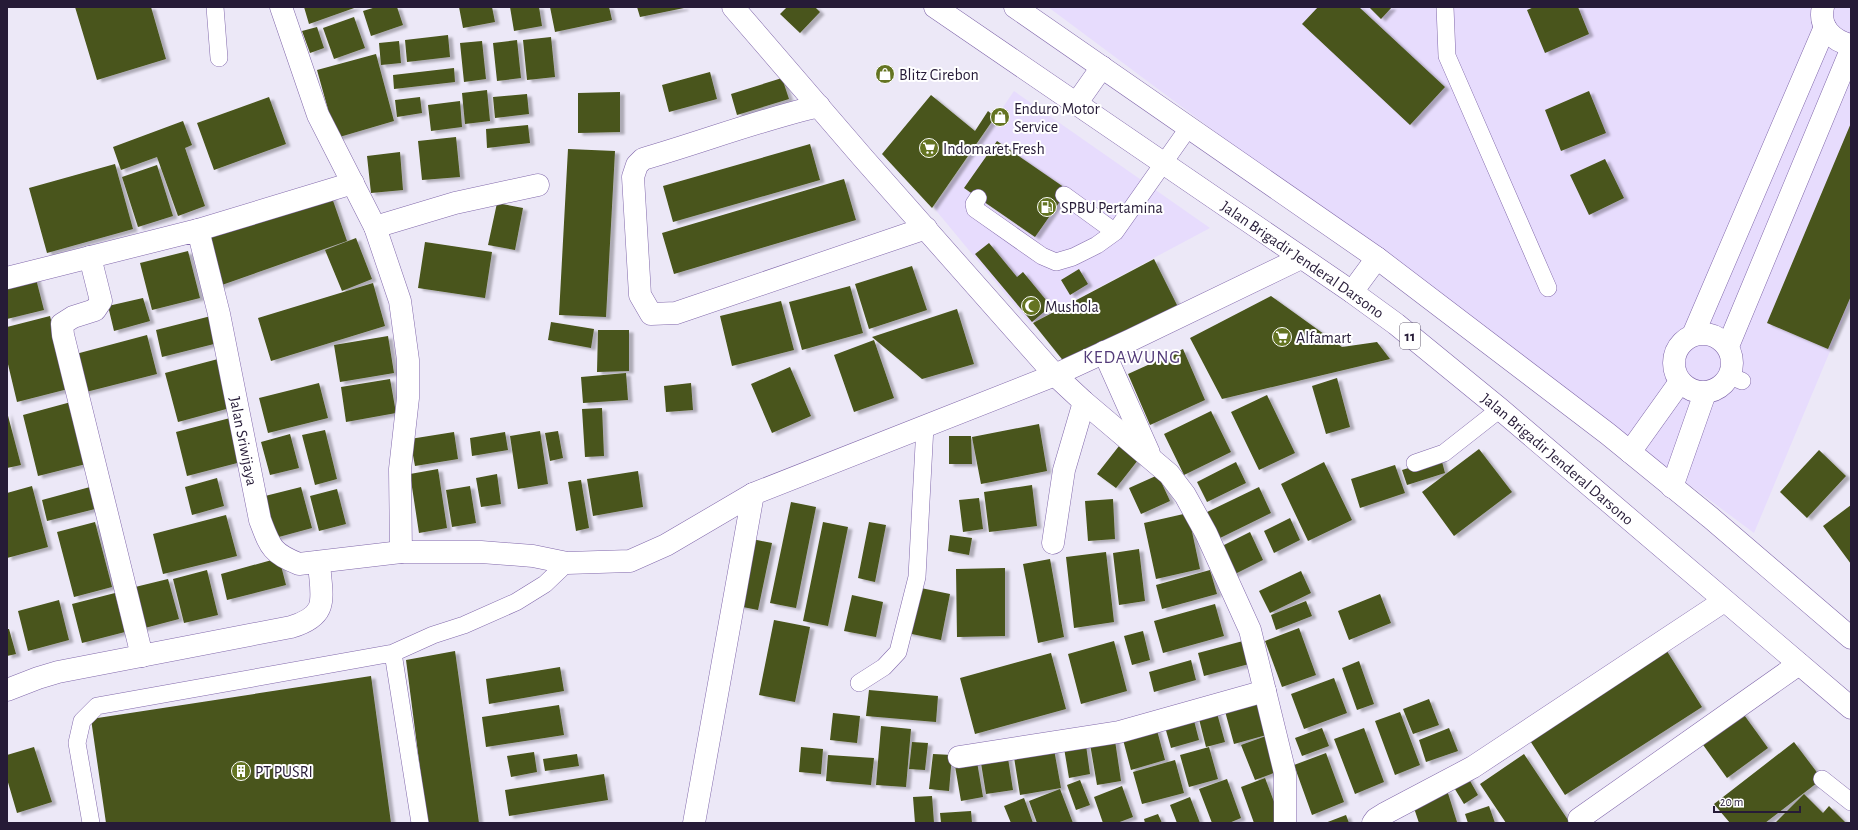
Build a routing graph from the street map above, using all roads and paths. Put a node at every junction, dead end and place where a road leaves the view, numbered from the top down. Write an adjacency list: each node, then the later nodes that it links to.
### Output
1 (215, 7): 10 (lane)
2 (281, 7): 16 (main road)
3 (733, 7): 13 (main road)
4 (935, 7): 12 (main road, Jalan Brigadir Jenderal Darsono / 11)
5 (1015, 7): 11 (main road)
6 (1445, 7): 28 (lane)
7 (1824, 17): 8 (main road); 30 (main road)
8 (1851, 45)
9 (1851, 50): 31 (main road)
10 (219, 58)
11 (1102, 67): 12 (main road); 14 (main road)
12 (1076, 104): 15 (main road, Jalan Brigadir Jenderal Darsono / 11)
13 (818, 106): 21 (main road); 21 (main road)
14 (1189, 127): 15 (lane); 26 (main road)
15 (1163, 164): 23 (lane); 25 (main road, Jalan Brigadir Jenderal Darsono / 11)
16 (352, 183): 20 (main road); 22 (main road)
17 (538, 186): 20 (main road)
18 (1064, 195): 23 (lane)
19 (983, 207): 23 (lane)
20 (375, 228): 45 (main road)
21 (926, 228): 33 (main road)
22 (198, 230): 24 (main road); 46 (main road, Jalan Sriwijaya)
23 (1115, 232)
24 (90, 257): 27 (main road); 51 (main road)
25 (1301, 258): 29 (main road, Jalan Brigadir Jenderal Darsono / 11); 32 (main road, Jalan Sriwijaya)
26 (1377, 258): 29 (main road); 39 (main road)
27 (7, 278)
28 (1548, 288)
29 (1352, 292): 37 (main road, Jalan Brigadir Jenderal Darsono / 11)
30 (1693, 335): 31 (main road); 34 (main road)
31 (1728, 346): 35 (main road)
32 (1104, 352): 33 (main road, Jalan Sriwijaya); 40 (main road)
33 (1055, 374): 36 (main road); 38 (main road, Jalan Sriwijaya)
34 (1680, 382): 35 (main road); 39 (main road)
35 (1705, 392): 42 (main road)
36 (1084, 402): 40 (main road); 44 (main road)
37 (1500, 409): 41 (lane); 48 (main road, Jalan Brigadir Jenderal Darsono / 11)
38 (925, 426): 43 (main road, Jalan Sriwijaya); 53 (lane)
39 (1630, 452): 42 (main road)
40 (1151, 458): 55 (main road)
41 (1415, 463)
42 (1672, 487): 49 (main road)
43 (753, 494): 47 (main road, Jalan Sriwijaya); 63 (main road)
44 (1053, 543)
45 (401, 552): 46 (main road, Jalan Sriwijaya); 47 (main road, Jalan Sriwijaya)
46 (319, 562): 51 (main road)
47 (566, 563): 50 (lane)
48 (1724, 600): 52 (main road, Jalan Brigadir Jenderal Darsono / 11); 65 (main road)
49 (1851, 638)
50 (393, 653): 61 (lane); 62 (lane)
51 (142, 656): 54 (main road)
52 (1799, 664): 56 (main road, Jalan Brigadir Jenderal Darsono / 11); 60 (main road)
53 (859, 683)
54 (7, 690)
55 (1265, 691): 57 (main road); 64 (main road)
56 (1851, 708)
57 (959, 757)
58 (1822, 778): 59 (lane)
59 (1851, 802)
60 (1579, 819)
61 (91, 823)
62 (420, 823)
63 (694, 823)
64 (1285, 823)
65 (1373, 823)

